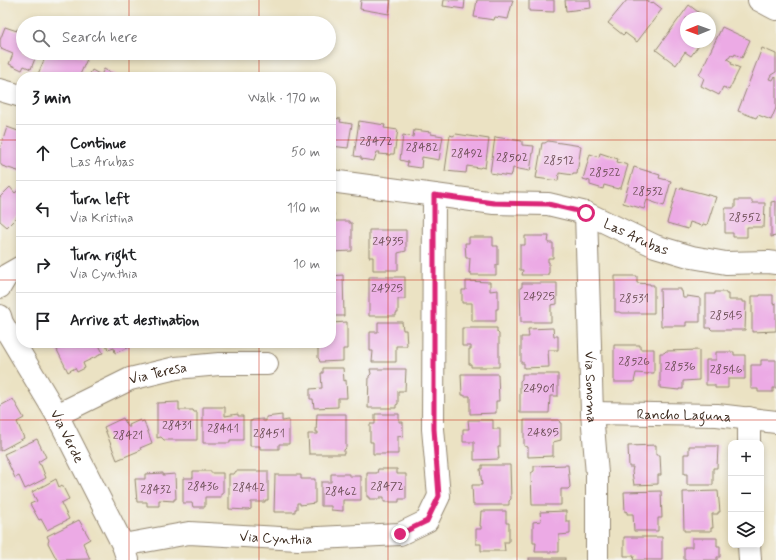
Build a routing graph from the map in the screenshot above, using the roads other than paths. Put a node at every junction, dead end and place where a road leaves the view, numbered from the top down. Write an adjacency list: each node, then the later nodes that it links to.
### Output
1 (759, 0): 2 (street)
2 (776, 9)
3 (0, 90): 4 (street)
4 (16, 95)
5 (336, 182): 6 (street, Las Arubas)
6 (434, 195): 7 (street, Las Arubas); 21 (street, Via Cynthia)
7 (586, 213): 8 (street, Las Arubas); 15 (street, Via Sonoma)
8 (776, 264)
9 (16, 270): 10 (street)
10 (0, 287)
11 (0, 316): 12 (street, Via Verde)
12 (16, 346)
13 (17, 348): 16 (street, Via Verde)
14 (267, 364): 16 (street, Via Teresa)
15 (592, 413): 17 (street, Rancho Laguna); 22 (street, Via Sonoma)
16 (57, 415): 21 (street, Via Verde)
17 (749, 418): 18 (street, Rancho Laguna); 19 (street)
18 (776, 422)
19 (749, 440)
20 (750, 548): 23 (street)
21 (125, 552)
22 (597, 560)
23 (750, 560)

